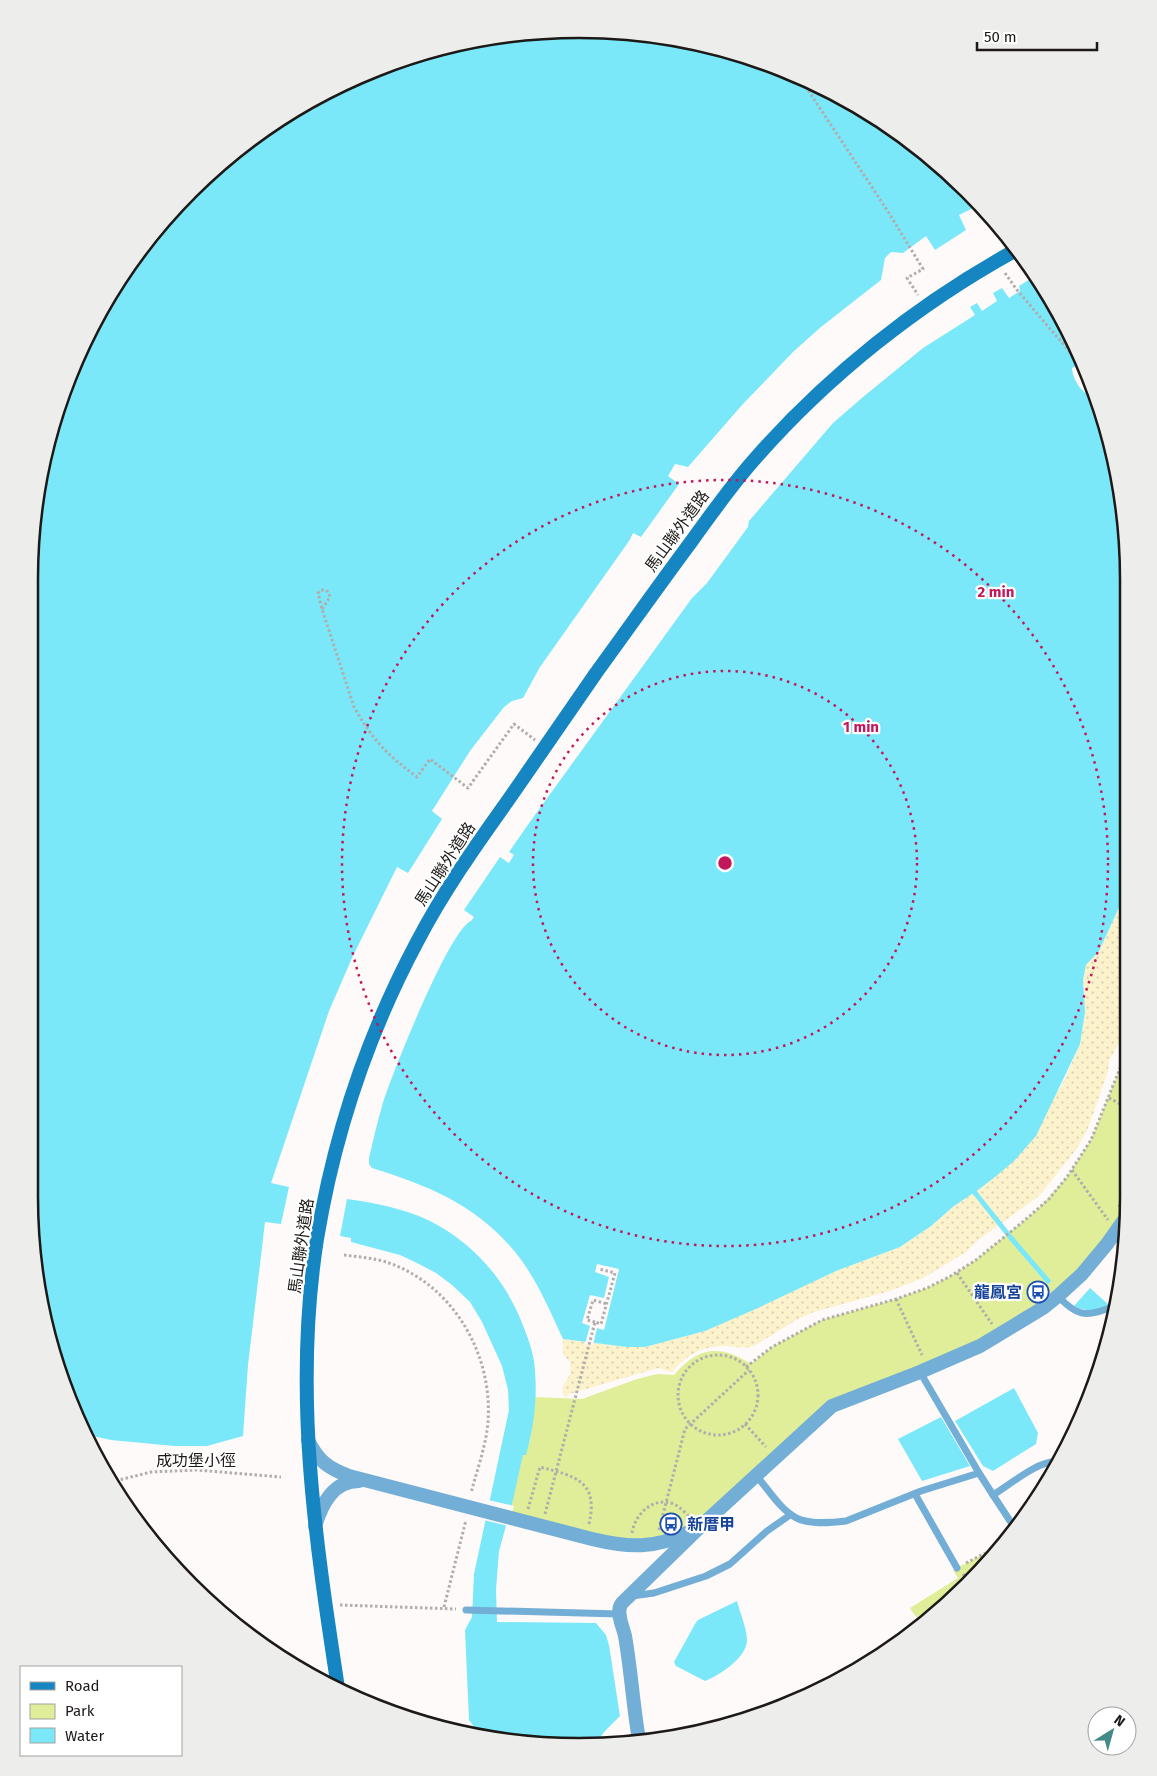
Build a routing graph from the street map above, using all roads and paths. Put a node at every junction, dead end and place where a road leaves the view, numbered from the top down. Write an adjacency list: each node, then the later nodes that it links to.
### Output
1 (807, 88): 6 (path)
2 (1011, 253): 31 (main road, 馬山聯外道路)
3 (1007, 267): 4 (path)
4 (998, 272)
5 (1005, 274): 7 (path)
6 (921, 300)
7 (1069, 351)
8 (322, 609): 8 (path); 9 (path); 10 (path)
9 (537, 742)
10 (464, 785)
11 (1120, 1066): 12 (path)
12 (1108, 1098): 13 (path); 14 (path)
13 (1120, 1104)
14 (1072, 1170): 15 (path); 19 (path)
15 (1110, 1222)
16 (1118, 1228): 20 (street)
17 (344, 1255): 44 (path)
18 (600, 1269): 22 (path)
19 (957, 1273): 21 (path); 25 (path)
20 (1058, 1296): 23 (lane); 28 (street)
21 (896, 1299): 26 (path); 27 (path)
22 (606, 1304): 24 (path); 24 (path)
23 (1108, 1309)
24 (595, 1322): 34 (path)
25 (993, 1325)
26 (923, 1357)
27 (748, 1369): 29 (path); 29 (path); 30 (path)
28 (920, 1372): 36 (lane); 37 (street)
29 (691, 1424): 30 (path); 45 (path)
30 (744, 1424): 32 (path)
31 (307, 1438): 35 (street); 41 (main road, 馬山聯外道路)
32 (768, 1449)
33 (1050, 1462): 43 (lane)
34 (556, 1471): 46 (path); 48 (path); 52 (path)
35 (338, 1472): 40 (street); 41 (street)
36 (979, 1473): 42 (lane); 43 (lane)
37 (756, 1475): 47 (lane); 49 (street)
38 (281, 1477): 39 (path, 成功堡小徑)
39 (118, 1480)
40 (371, 1483): 44 (street); 51 (street)
41 (312, 1491): 51 (main road, 馬山聯外道路)
42 (914, 1494): 47 (lane); 56 (lane)
43 (993, 1495): 50 (lane)
44 (470, 1502): 49 (street); 59 (path)
45 (666, 1503): 49 (path); 53 (path); 54 (path)
46 (527, 1512)
47 (790, 1515): 57 (lane)
48 (544, 1517)
49 (697, 1522): 57 (street)
50 (1011, 1523)
51 (315, 1526): 58 (main road, 馬山聯外道路)
52 (588, 1528)
53 (658, 1533)
54 (632, 1536)
55 (984, 1555): 56 (path)
56 (957, 1568)
57 (629, 1596): 61 (street)
58 (325, 1604): 59 (path); 62 (main road, 馬山聯外道路)
59 (444, 1607): 60 (path)
60 (466, 1610): 61 (lane)
61 (619, 1614): 63 (street)
62 (337, 1682)
63 (638, 1735)

